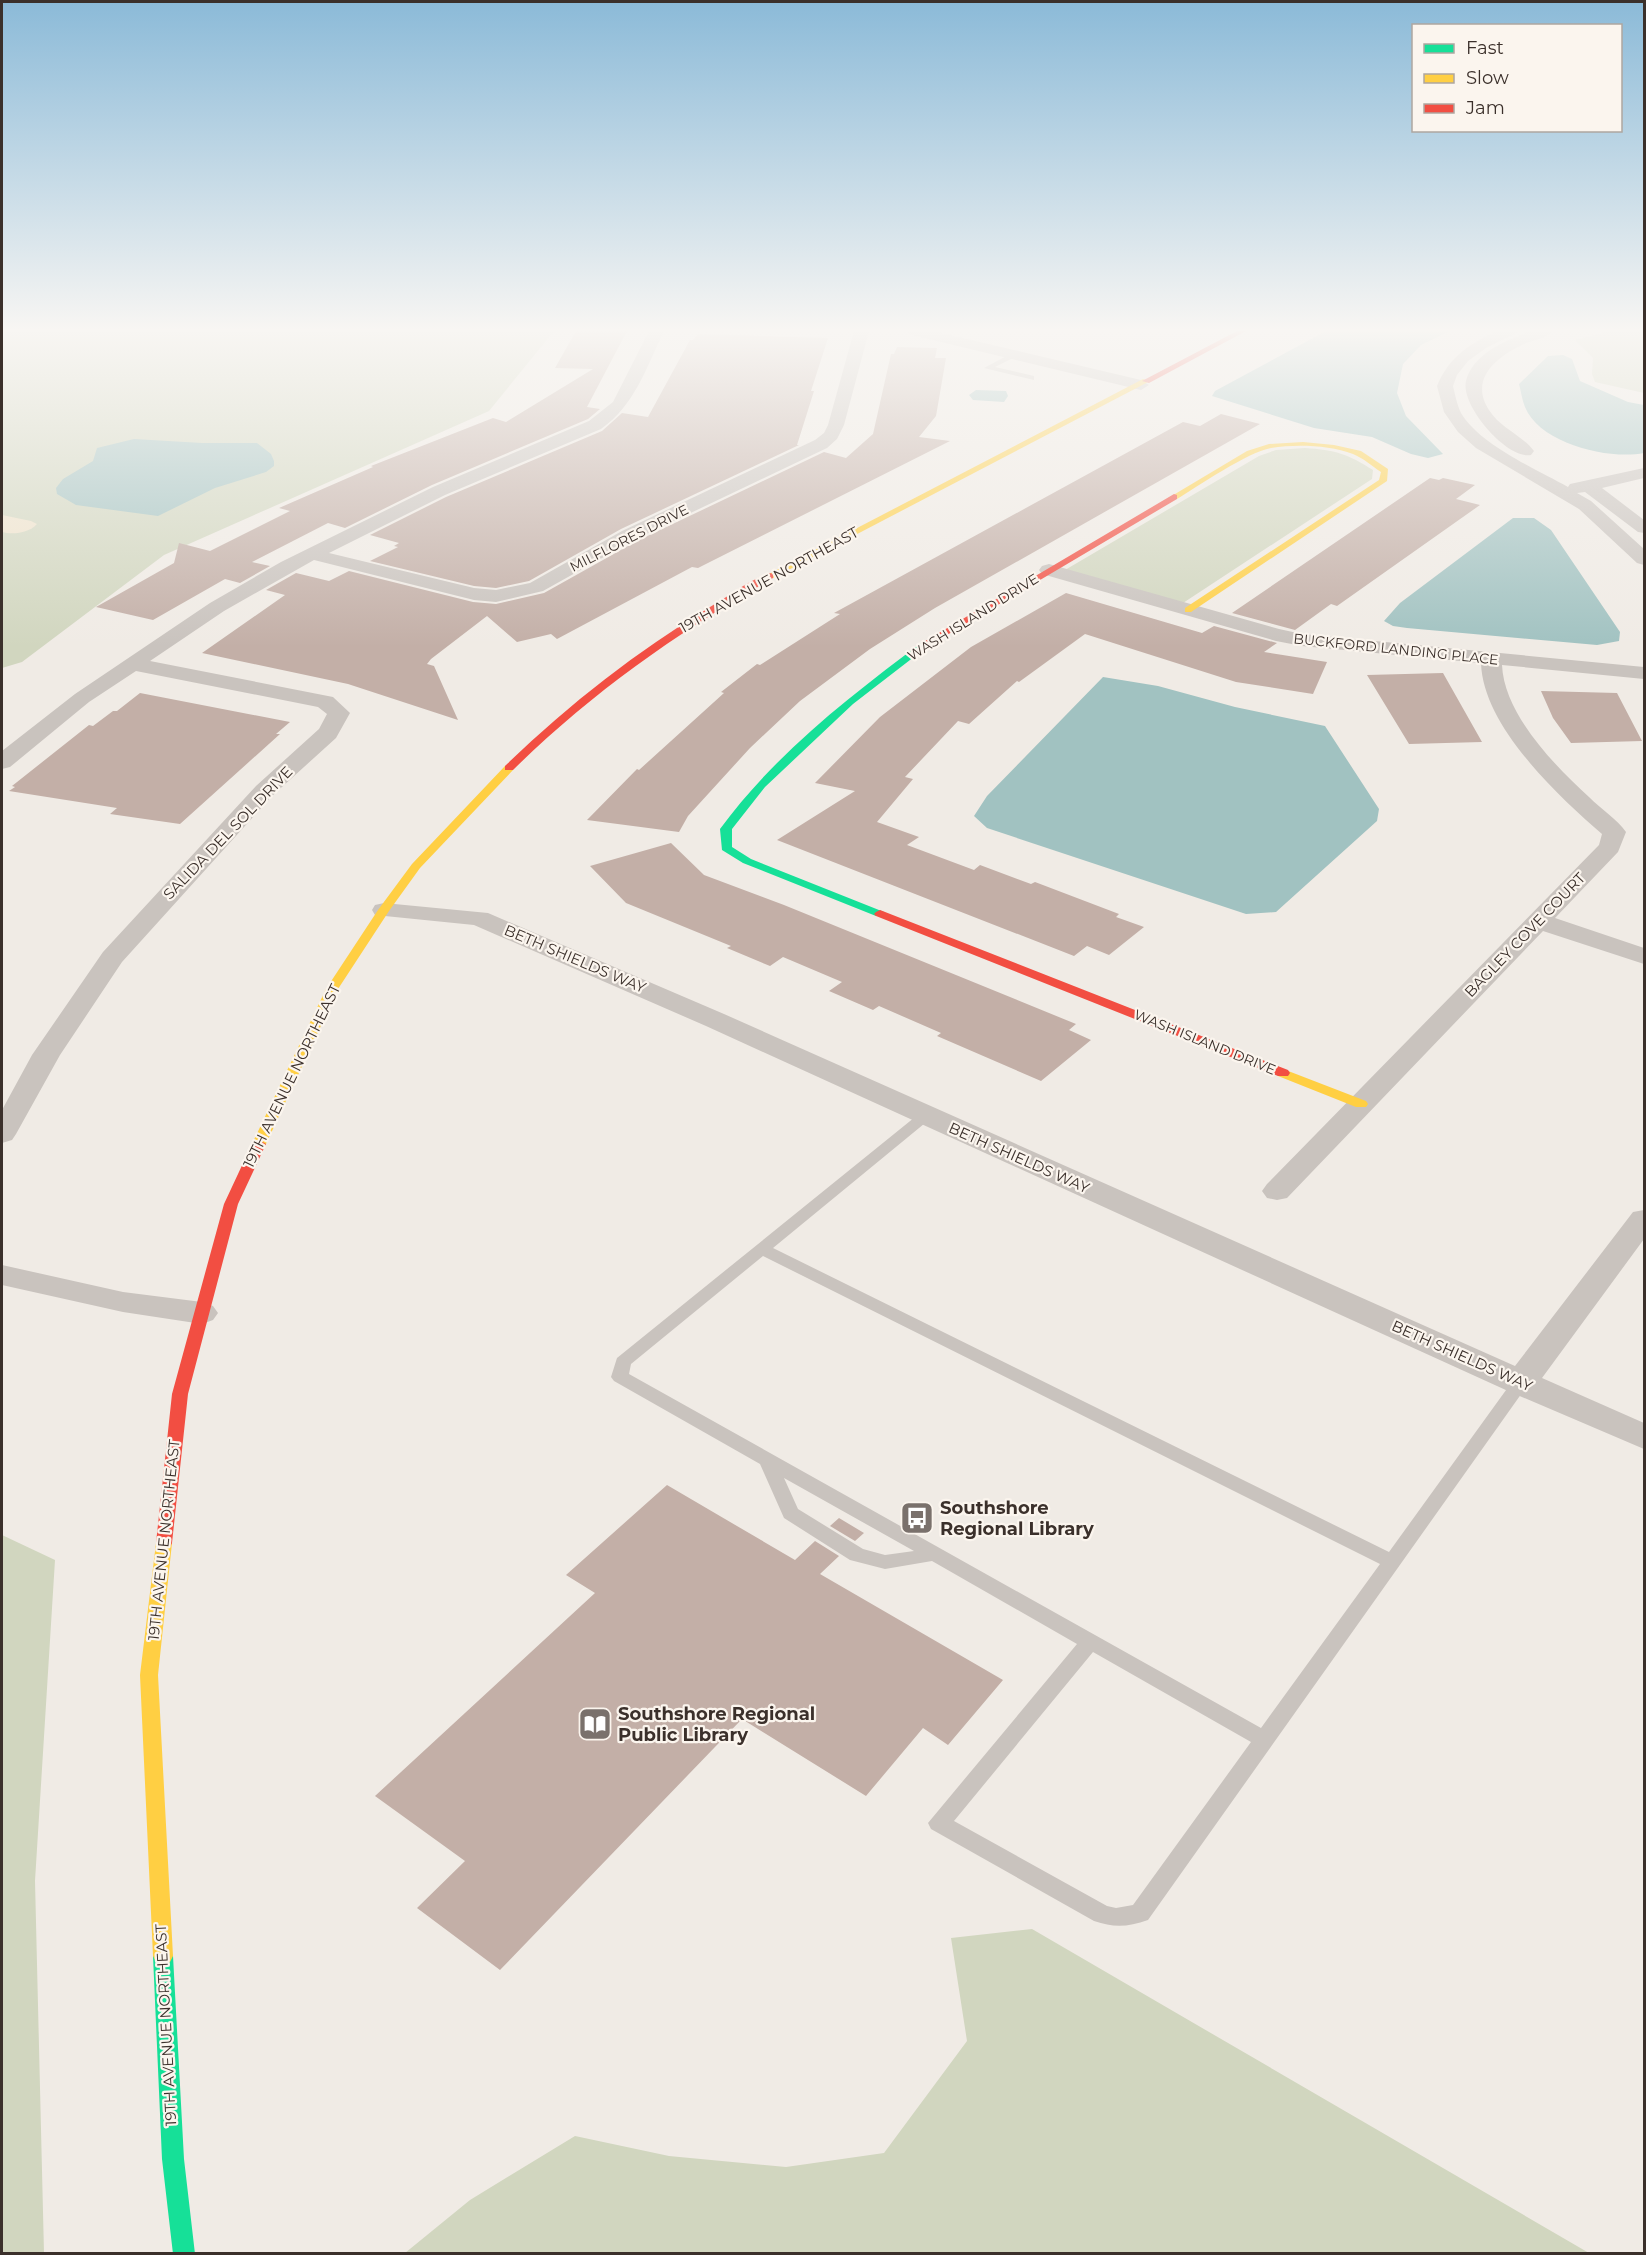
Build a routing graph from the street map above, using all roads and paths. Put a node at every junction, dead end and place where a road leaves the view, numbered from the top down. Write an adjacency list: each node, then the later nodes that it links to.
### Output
1 (569, 436): 11 (street)
2 (830, 436): 11 (street, MILFLORES DRIVE)
3 (1041, 436): 19 (street, 19TH AVENUE NORTHEAST)
4 (1473, 436): 7 (street)
5 (1503, 436): 7 (street)
6 (1644, 473): 8 (street)
7 (1563, 479): 8 (street); 12 (street)
8 (1590, 486): 9 (street); 10 (street)
9 (1644, 486)
10 (1644, 528)
11 (312, 554): 16 (street)
12 (1644, 559)
13 (1049, 570): 14 (street, BUCKFORD LANDING PLACE); 14 (street, WASH ISLAND DRIVE); 22 (street, WASH ISLAND DRIVE)
14 (1188, 610): 15 (street, BUCKFORD LANDING PLACE)
15 (1491, 659): 17 (street, BUCKFORD LANDING PLACE); 20 (street, BAGLEY COVE COURT)
16 (132, 664): 18 (street); 24 (street, SALIDA DEL SOL DRIVE)
17 (1644, 673)
18 (2, 762)
19 (384, 910): 23 (street, BETH SHIELDS WAY); 29 (street, 19TH AVENUE NORTHEAST)
20 (1539, 921): 21 (street); 22 (street, BAGLEY COVE COURT)
21 (1644, 956)
22 (1361, 1104): 25 (street, BAGLEY COVE COURT)
23 (925, 1116): 27 (lane); 30 (street, BETH SHIELDS WAY)
24 (2, 1134)
25 (1277, 1191)
26 (1644, 1220): 30 (street)
27 (762, 1249): 32 (lane); 34 (lane)
28 (2, 1275): 29 (street)
29 (202, 1313): 37 (street, 19TH AVENUE NORTHEAST)
30 (1520, 1383): 31 (street, BETH SHIELDS WAY); 34 (lane)
31 (1644, 1437)
32 (766, 1460): 33 (lane); 33 (lane)
33 (932, 1554): 35 (lane)
34 (1393, 1562): 36 (lane)
35 (1090, 1642): 36 (lane); 36 (lane)
36 (1264, 1740)
37 (184, 2253)

